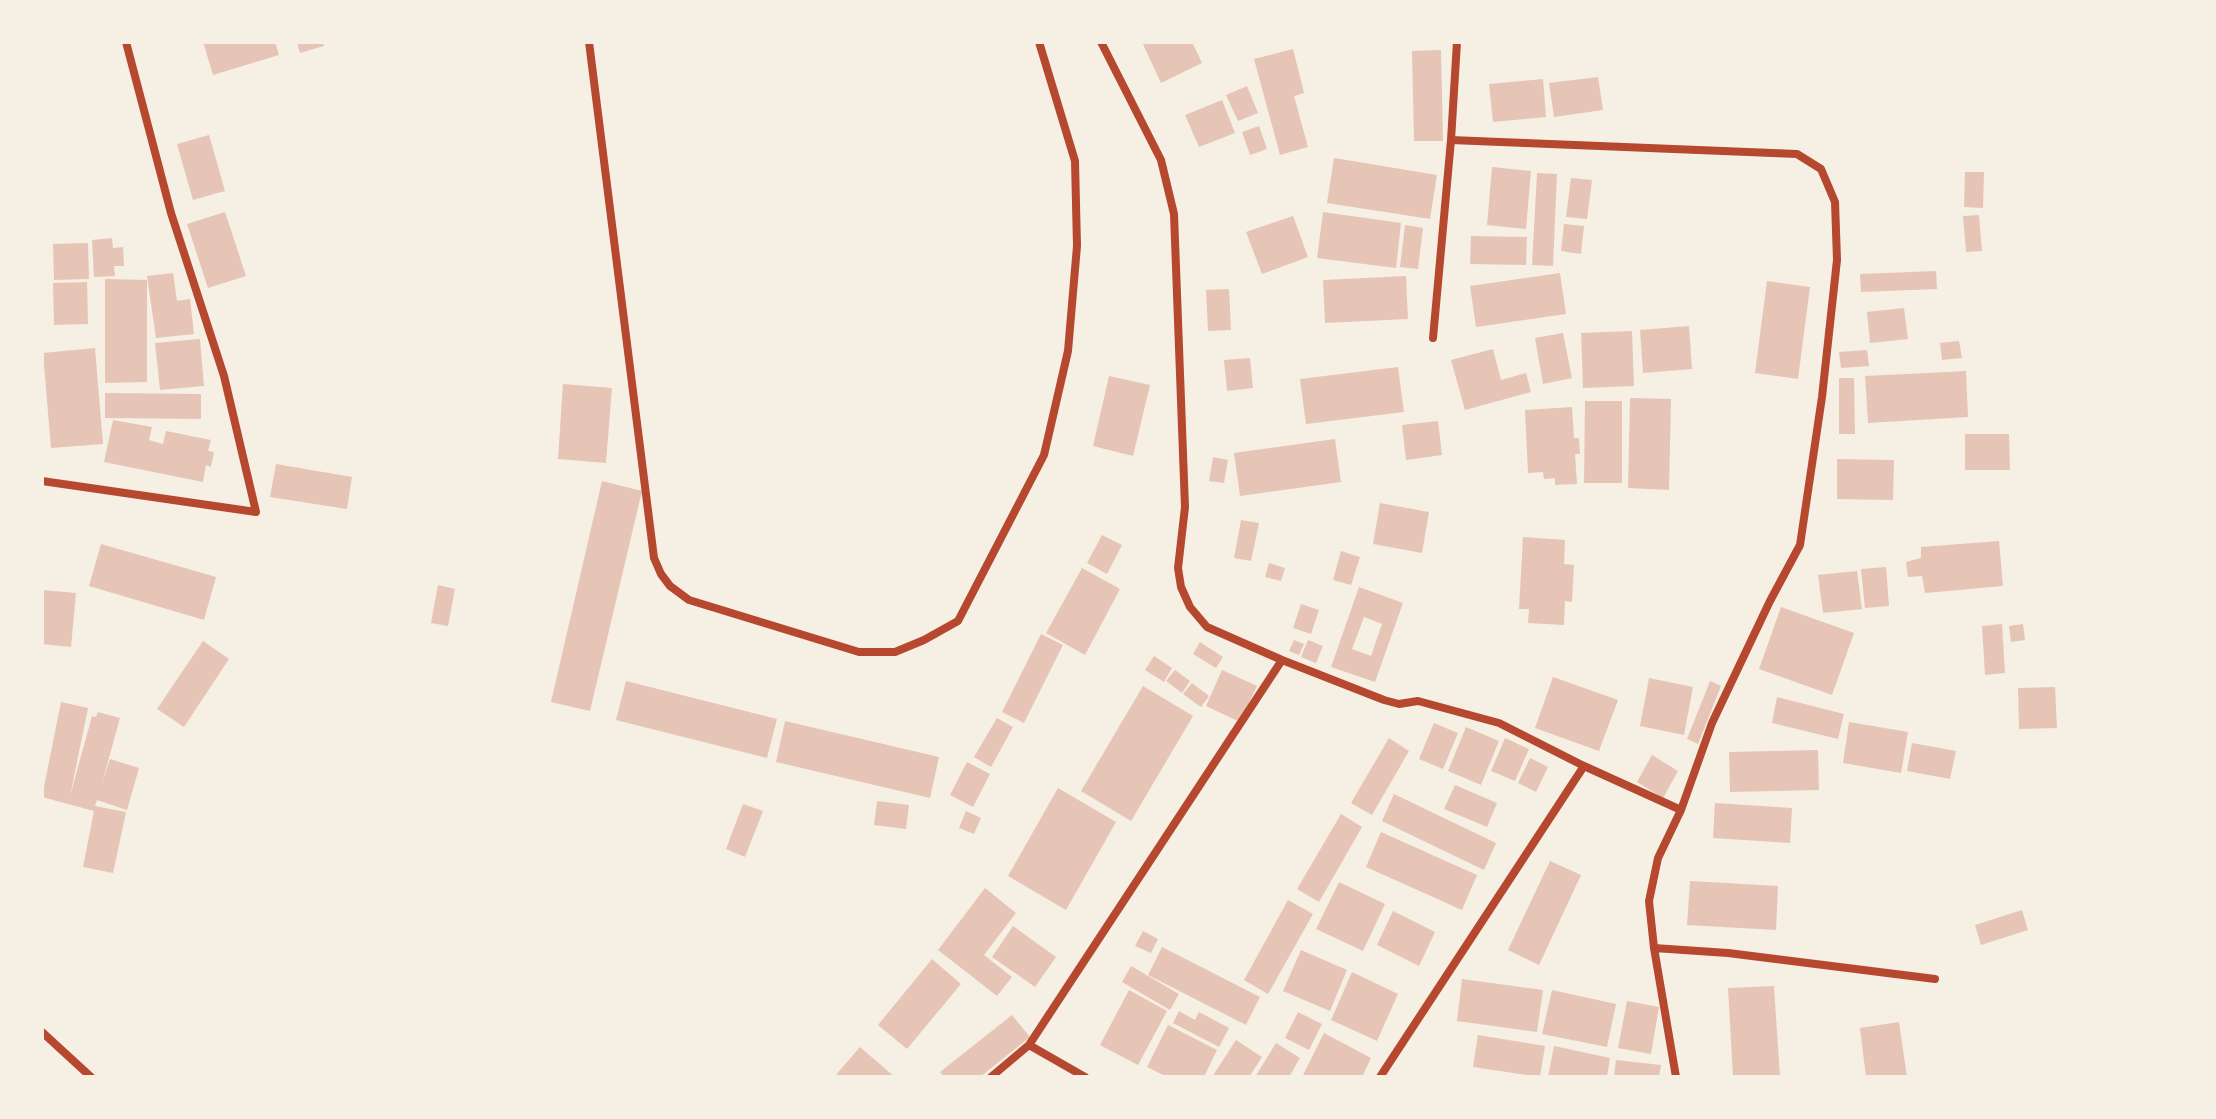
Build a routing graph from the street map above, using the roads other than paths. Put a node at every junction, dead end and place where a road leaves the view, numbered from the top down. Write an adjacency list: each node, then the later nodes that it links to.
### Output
1 (126, 42): 8 (street)
2 (589, 42): 3 (street)
3 (1039, 42)
4 (1101, 42): 9 (street)
5 (1457, 42): 6 (street)
6 (1451, 140): 7 (street); 11 (street)
7 (1433, 338)
8 (42, 481)
9 (1282, 660): 10 (street); 15 (street)
10 (1584, 766): 11 (street); 19 (street)
11 (1681, 810): 12 (street)
12 (1654, 948): 13 (street); 20 (street)
13 (1935, 979)
14 (42, 1032): 16 (street)
15 (1029, 1045): 17 (street); 18 (street)
16 (91, 1077)
17 (991, 1077)
18 (1085, 1077)
19 (1380, 1077)
20 (1676, 1077)

